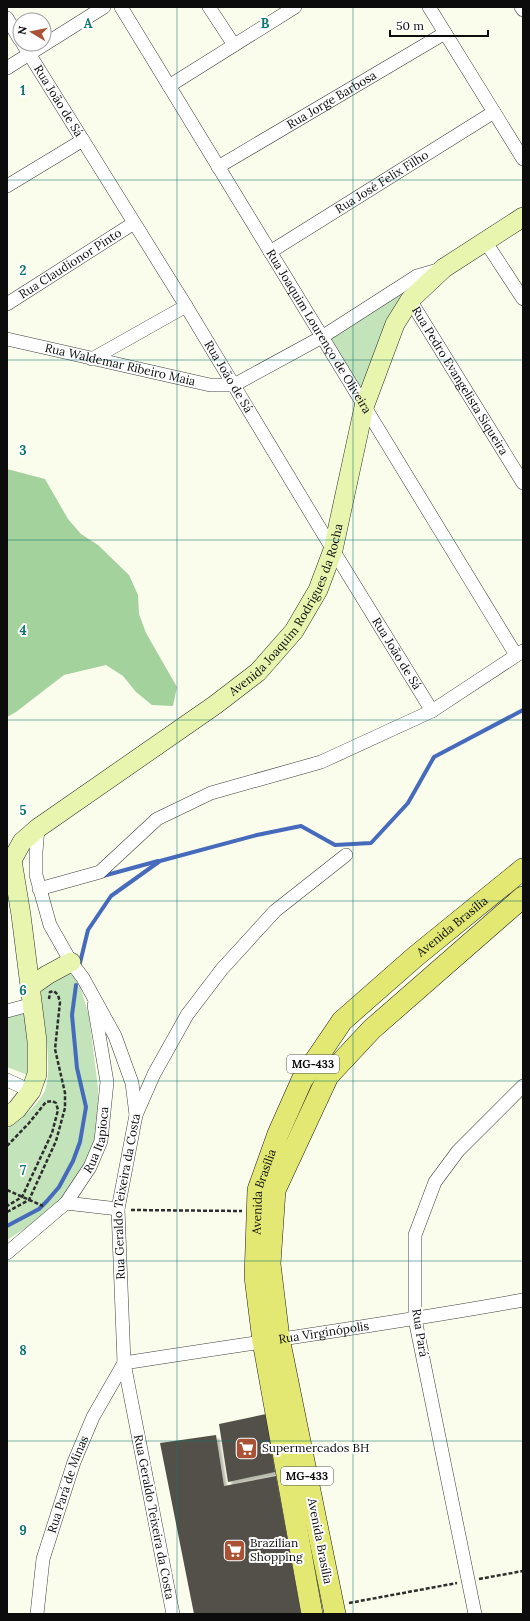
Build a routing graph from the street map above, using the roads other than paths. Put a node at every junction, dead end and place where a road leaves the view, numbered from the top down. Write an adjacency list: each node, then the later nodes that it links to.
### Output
1 (104, 7): 9 (street)
2 (121, 7): 14 (street, Rua Joaquim Lourenço de Oliveira)
3 (209, 7): 10 (street)
4 (295, 7): 10 (street)
5 (429, 7): 8 (street)
6 (521, 7): 7 (street)
7 (523, 10)
8 (445, 34): 15 (street); 18 (street, Rua Jorge Barbosa)
9 (52, 35)
10 (234, 45): 14 (street)
11 (23, 52): 13 (street)
12 (28, 52): 16 (street, Rua João de Sá)
13 (7, 68)
14 (169, 86): 18 (street, Rua Joaquim Lourenço de Oliveira)
15 (494, 112): 17 (street); 23 (street, Rua José Felix Filho)
16 (83, 140): 19 (street); 21 (street, Rua João de Sá)
17 (523, 159)
18 (218, 167): 23 (street, Rua Joaquim Lourenço de Oliveira)
19 (7, 186)
20 (523, 217): 22 (street, Avenida Joaquim Rodrigues da Rocha)
21 (134, 223): 27 (street, Rua Claudionor Pinto); 28 (street, Rua João de Sá)
22 (485, 241): 24 (street, Avenida Joaquim Rodrigues da Rocha); 25 (street)
23 (270, 252): 29 (street, Rua Joaquim Lourenço de Oliveira)
24 (444, 268): 26 (street, Avenida Joaquim Rodrigues da Rocha); 29 (street, Avenida Joaquim Rodrigues da Rocha)
25 (523, 299)
26 (410, 300): 33 (street, Avenida Joaquim Rodrigues da Rocha); 34 (street, Rua Pedro Evangelista Siqueira)
27 (7, 304)
28 (186, 306): 31 (street); 32 (street, Rua João de Sá)
29 (322, 337): 32 (street, Avenida Joaquim Rodrigues da Rocha); 33 (street, Rua Joaquim Lourenço de Oliveira)
30 (7, 339): 31 (street, Rua Waldemar Ribeiro Maia)
31 (92, 359): 32 (street, Rua Waldemar Ribeiro Maia)
32 (234, 385): 35 (street, Rua João de Sá)
33 (364, 407): 35 (street, Avenida Joaquim Rodrigues da Rocha); 36 (street, Rua Joaquim Lourenço de Oliveira)
34 (523, 483)
35 (333, 550): 37 (street, Rua João de Sá); 38 (street, Avenida Joaquim Rodrigues da Rocha)
36 (519, 653): 37 (street)
37 (432, 711): 43 (street)
38 (38, 828): 40 (street, Avenida Joaquim Rodrigues da Rocha); 42 (street)
39 (346, 854): 53 (street, Rua Geraldo Teixeira da Costa)
40 (10, 858): 42 (street); 45 (street)
41 (523, 869): 60 (main road, Avenida Brasília / MG-433)
42 (36, 875): 43 (street)
43 (39, 889): 46 (street)
44 (523, 897): 60 (main road, Avenida Brasília / MG-433)
45 (14, 917): 48 (street)
46 (72, 962): 47 (street); 48 (street)
47 (92, 994): 53 (street); 55 (street, Rua Itapioca)
48 (32, 996): 49 (street); 52 (street)
49 (7, 1011)
50 (7, 1080): 52 (street)
51 (523, 1086): 59 (street, Rua Pará)
52 (31, 1091): 54 (street)
53 (136, 1115): 56 (street, Rua Geraldo Teixeira da Costa)
54 (7, 1117)
55 (66, 1203): 56 (street); 57 (street, Rua Itapioca)
56 (118, 1209): 61 (street, Rua Geraldo Teixeira da Costa)
57 (7, 1253)
58 (523, 1300): 59 (street, Rua Virginópolis)
59 (415, 1319): 60 (street, Rua Virginópolis); 66 (street, Rua Pará)
60 (271, 1340): 61 (street, Rua Virginópolis); 62 (main road, Avenida Brasília / MG-433); 65 (main road, Avenida Brasília / MG-433)
61 (124, 1363): 63 (street, Rua Pará de Minas); 64 (street, Rua Geraldo Teixeira da Costa)
62 (334, 1610)
63 (37, 1614)
64 (173, 1614)
65 (312, 1614)
66 (475, 1614)

